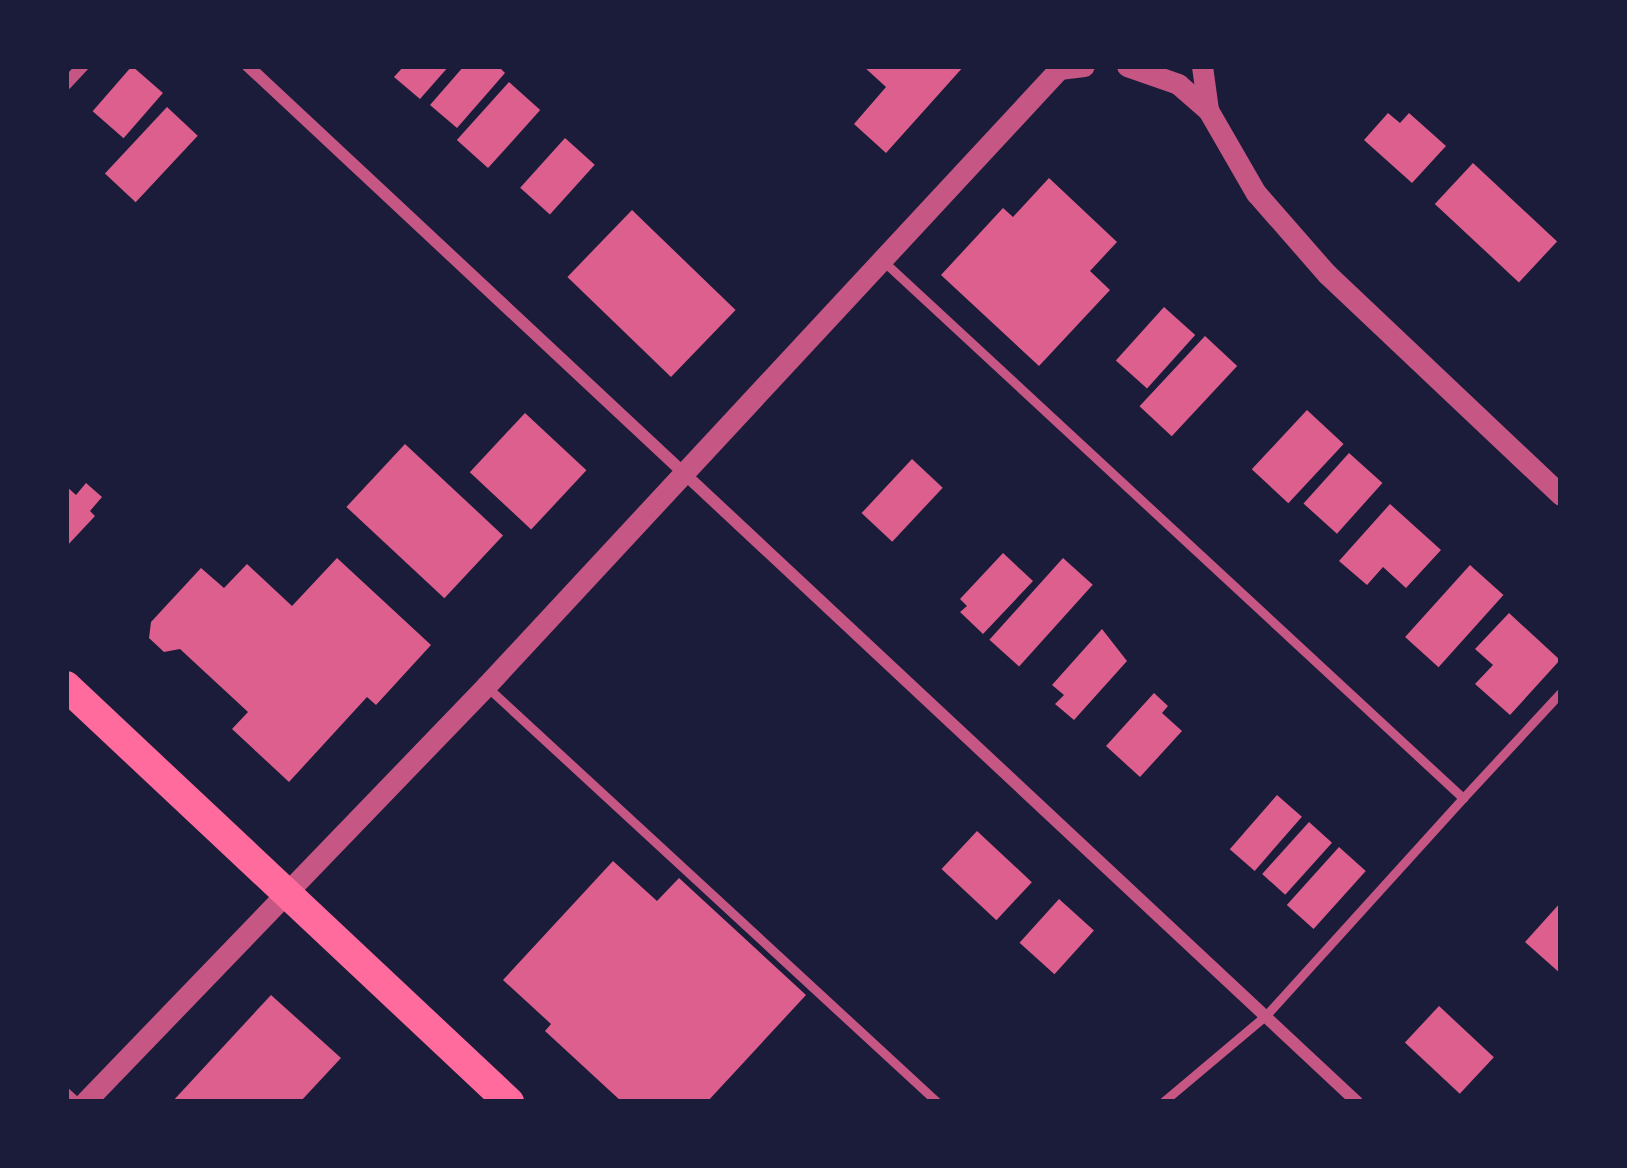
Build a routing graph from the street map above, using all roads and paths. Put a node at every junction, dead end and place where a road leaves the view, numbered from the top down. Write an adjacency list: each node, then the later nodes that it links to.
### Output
1 (83, 66): 7 (street)
2 (248, 66): 10 (street)
3 (1084, 66): 6 (street)
4 (1127, 66): 8 (street)
5 (1202, 66): 8 (street)
6 (1059, 67): 9 (street)
7 (66, 84)
8 (1208, 110): 11 (street)
9 (882, 260): 10 (street); 15 (lane)
10 (686, 472): 13 (street); 17 (street)
11 (1561, 495)
12 (66, 686): 16 (main road)
13 (486, 686): 16 (street); 21 (lane)
14 (1561, 692): 15 (lane)
15 (1463, 798): 17 (lane)
16 (284, 889): 19 (street); 20 (main road)
17 (1265, 1016): 22 (lane); 23 (street)
18 (66, 1092): 19 (lane)
19 (81, 1102)
20 (509, 1102)
21 (937, 1102)
22 (1163, 1102)
23 (1357, 1102)

